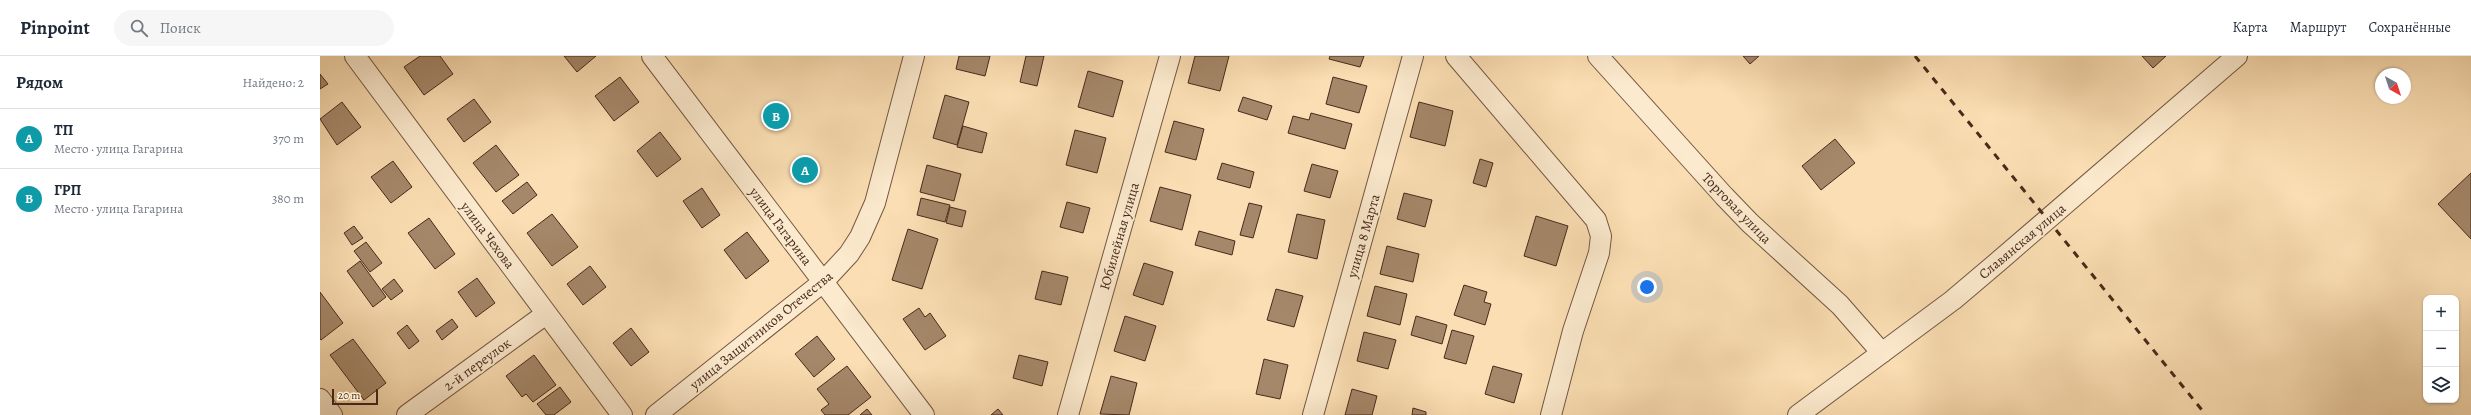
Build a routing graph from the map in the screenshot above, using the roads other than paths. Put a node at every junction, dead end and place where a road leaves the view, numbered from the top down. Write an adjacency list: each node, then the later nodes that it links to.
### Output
1 (355, 56): 10 (street, улица Чехова)
2 (652, 56): 9 (street, улица Гагарина)
3 (914, 56): 9 (street, улица Защитников Отечества)
4 (1170, 56): 18 (street, Юбилейная улица)
5 (1413, 56): 19 (street, улица 8 Марта)
6 (1456, 56): 20 (street)
7 (1598, 56): 11 (street, Торговая улица)
8 (2237, 56): 11 (street, Славянская улица)
9 (823, 282): 16 (street, улица Защитников Отечества); 17 (street, улица Гагарина)
10 (546, 314): 14 (street, 2-й переулок); 15 (street, улица Чехова)
11 (1882, 353): 21 (street, Славянская улица)
12 (320, 399): 13 (street)
13 (332, 415)
14 (407, 415)
15 (622, 415)
16 (656, 415)
17 (924, 415)
18 (1068, 415)
19 (1313, 415)
20 (1551, 415)
21 (1798, 415)

